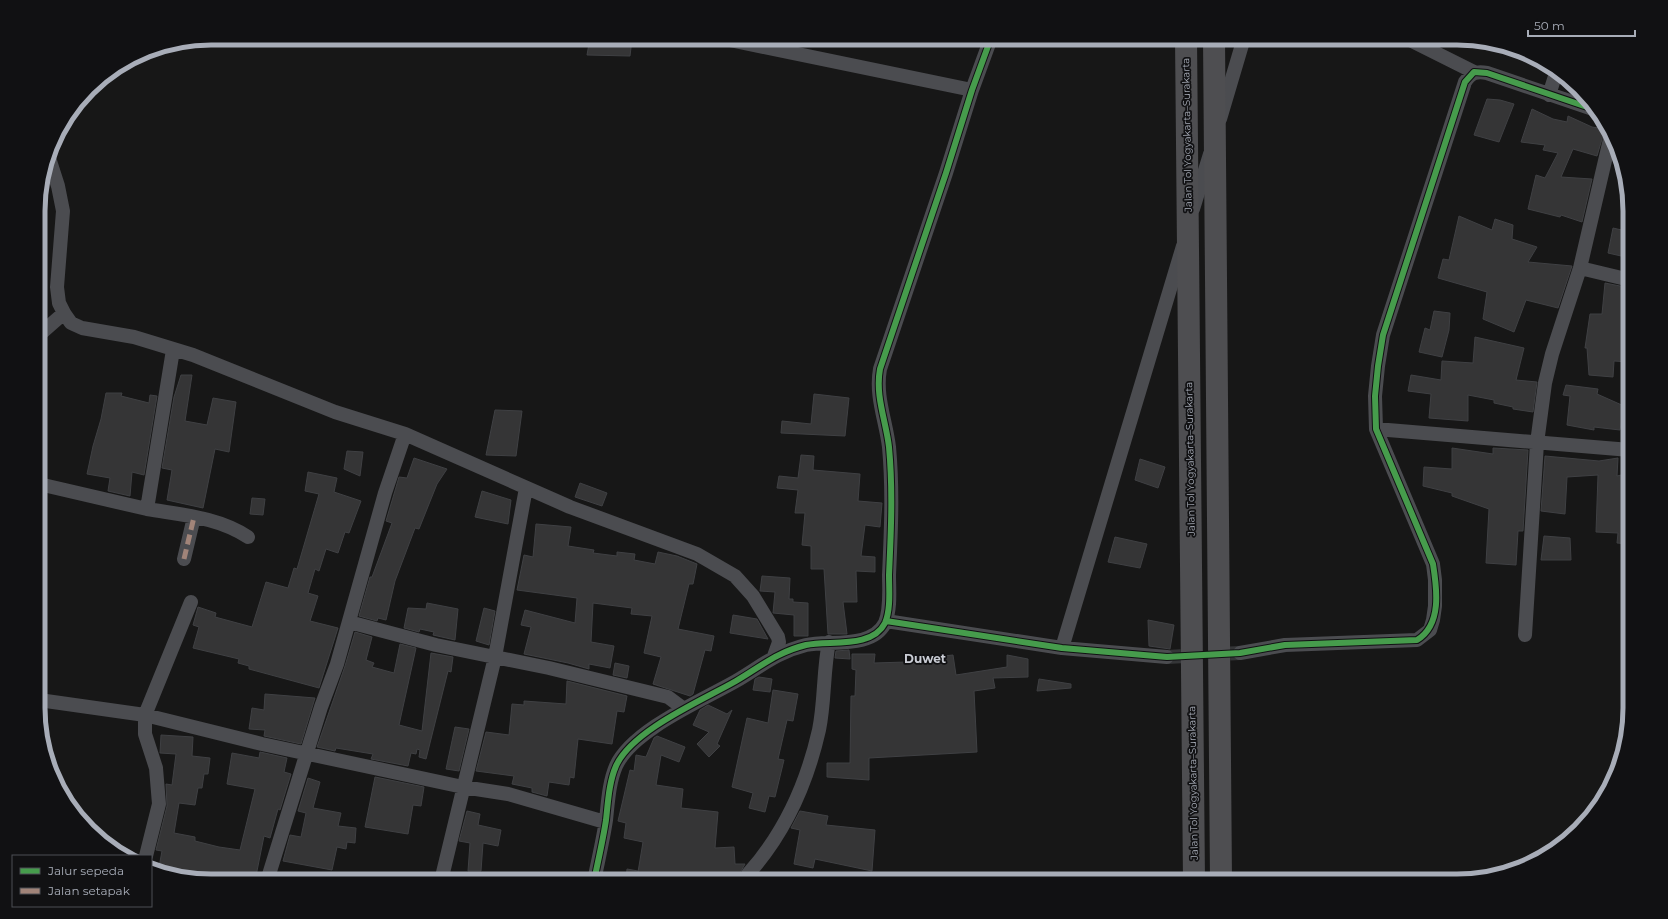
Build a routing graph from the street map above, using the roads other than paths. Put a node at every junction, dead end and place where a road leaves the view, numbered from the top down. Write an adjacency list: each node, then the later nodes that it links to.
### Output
1 (754, 45): 9 (street)
2 (988, 45): 9 (street)
3 (1186, 45): 52 (highway, Jalan Tol Yogyakarta–Surakarta)
4 (1214, 45): 53 (highway)
5 (1242, 45): 36 (street)
6 (1420, 45): 7 (street)
7 (1474, 72): 10 (street); 19 (street)
8 (1555, 77): 10 (street)
9 (972, 90): 30 (street)
10 (1549, 95): 11 (street)
11 (1587, 107)
12 (1609, 145): 14 (street)
13 (52, 166): 16 (street)
14 (1580, 268): 15 (street); 21 (street)
15 (1623, 278)
16 (64, 313): 17 (street); 18 (street)
17 (45, 330)
18 (174, 350): 20 (street); 25 (street)
19 (1376, 429): 21 (street); 37 (street)
20 (405, 434): 24 (street); 31 (street)
21 (1537, 443): 22 (street); 32 (street)
22 (1623, 449)
23 (45, 485): 25 (street)
24 (526, 488): 33 (street); 39 (street)
25 (147, 509): 26 (street)
26 (194, 517): 27 (street); 28 (street)
27 (248, 537)
28 (184, 559)
29 (191, 602): 43 (street)
30 (886, 621): 34 (street); 36 (street)
31 (349, 622): 39 (street); 44 (street)
32 (1525, 635)
33 (778, 637): 35 (street); 38 (street)
34 (829, 642): 35 (street); 51 (street)
35 (806, 645): 38 (street)
36 (1062, 648): 40 (street)
37 (1240, 653)
38 (774, 656): 42 (street)
39 (495, 657): 42 (street); 45 (street)
40 (1168, 658)
41 (45, 701): 43 (street)
42 (684, 709): 46 (street)
43 (145, 715): 44 (street); 47 (street)
44 (306, 753): 45 (street); 48 (street)
45 (463, 787): 46 (street); 49 (street)
46 (606, 822): 50 (street)
47 (146, 855)
48 (269, 874)
49 (443, 874)
50 (595, 874)
51 (748, 874)
52 (1194, 874)
53 (1221, 874)

